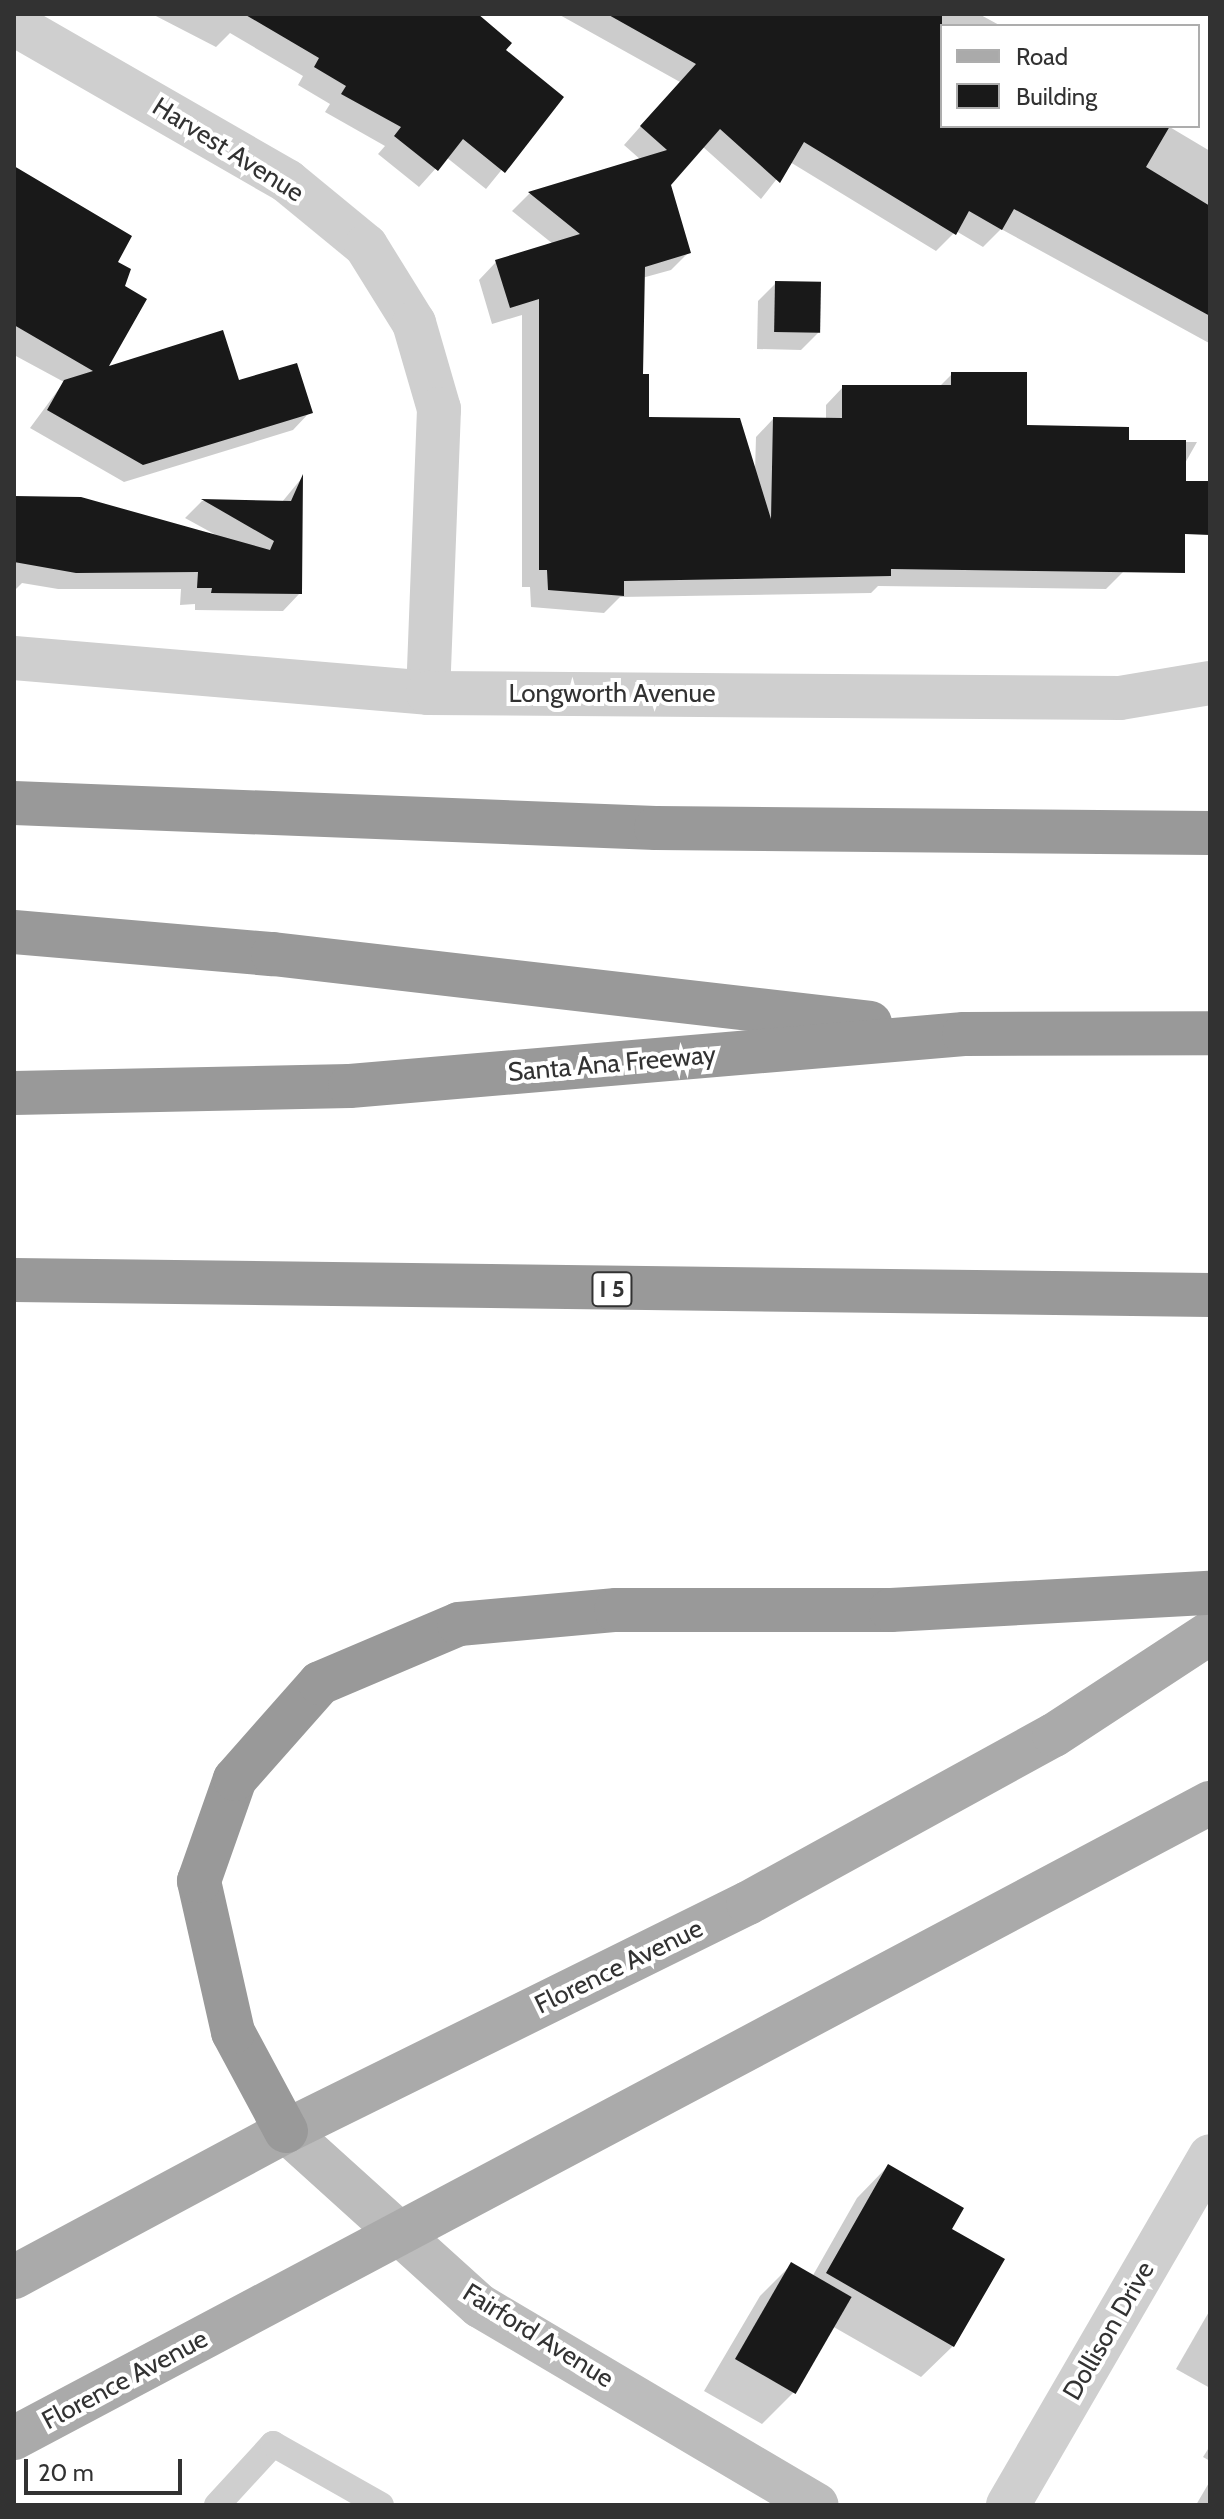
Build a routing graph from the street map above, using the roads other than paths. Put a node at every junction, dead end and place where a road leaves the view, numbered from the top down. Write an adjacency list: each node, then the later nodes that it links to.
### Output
1 (14, 24): 4 (street, Harvest Avenue)
2 (14, 658): 4 (street, Longworth Avenue)
3 (1210, 683): 4 (street, Longworth Avenue)
4 (428, 693)
5 (14, 803): 6 (highway)
6 (1210, 833)
7 (14, 932): 9 (highway)
8 (1210, 1033): 9 (highway, Santa Ana Freeway)
9 (964, 1034): 10 (highway, Santa Ana Freeway)
10 (14, 1093)
11 (14, 1280): 12 (highway, I 5)
12 (1210, 1295)
13 (1210, 1593): 16 (highway)
14 (1210, 1633): 16 (main road, Florence Avenue)
15 (1210, 1803): 18 (main road, Florence Avenue)
16 (286, 2131): 18 (street, Fairford Avenue); 19 (main road, Florence Avenue)
17 (1210, 2156): 24 (street, Dollison Drive)
18 (401, 2236): 20 (main road, Florence Avenue); 23 (street, Fairford Avenue)
19 (14, 2277)
20 (14, 2438)
21 (217, 2505): 22 (lane)
22 (381, 2505)
23 (816, 2505)
24 (1008, 2505)

